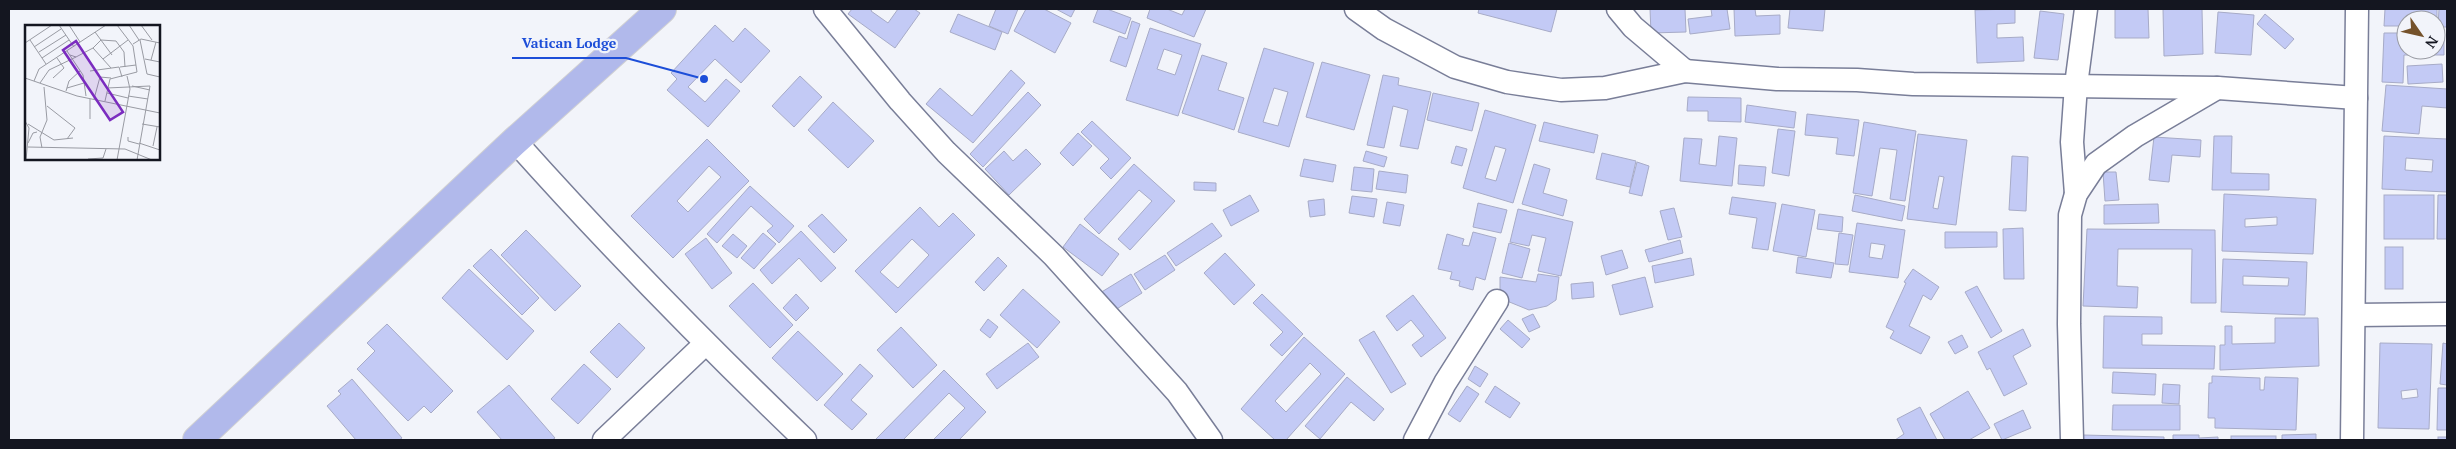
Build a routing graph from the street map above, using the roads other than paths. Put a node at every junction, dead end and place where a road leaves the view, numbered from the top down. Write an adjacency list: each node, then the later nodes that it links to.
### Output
1 (662, 9): 11 (highway)
2 (825, 9): 20 (street)
3 (1356, 9): 7 (street)
4 (1618, 9): 7 (street)
5 (2086, 9): 8 (street)
6 (2357, 9): 10 (street)
7 (1685, 72): 8 (street)
8 (2076, 85): 9 (street); 12 (street)
9 (2218, 88): 10 (street); 12 (street)
10 (2356, 98): 15 (street)
11 (515, 141): 16 (street); 17 (highway)
12 (2076, 194): 22 (street)
13 (1497, 301): 21 (street)
14 (2447, 314): 15 (street)
15 (2354, 315): 23 (street)
16 (705, 344): 18 (street); 19 (street)
17 (197, 440)
18 (604, 440)
19 (805, 440)
20 (1211, 440)
21 (1415, 440)
22 (2072, 440)
23 (2352, 440)

